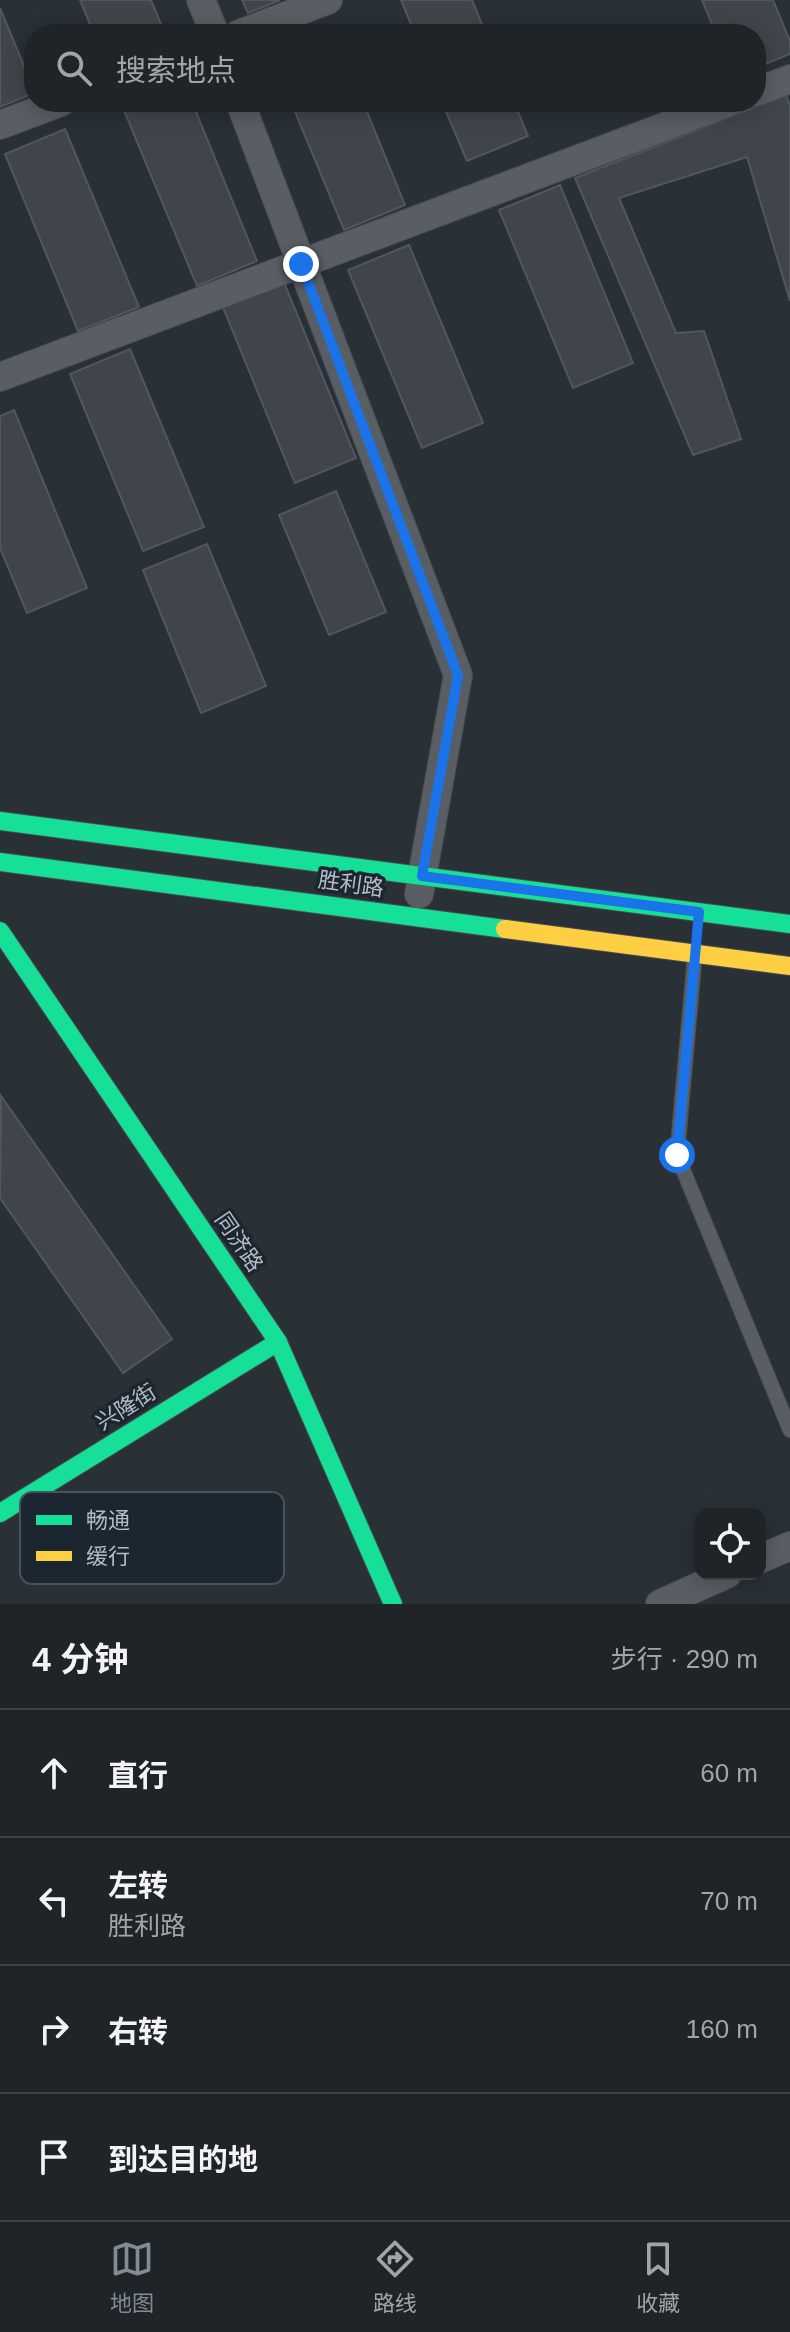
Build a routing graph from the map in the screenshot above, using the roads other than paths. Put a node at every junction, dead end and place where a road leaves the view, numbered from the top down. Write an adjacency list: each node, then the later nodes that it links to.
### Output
1 (201, 0): 3 (street)
2 (328, 0): 4 (street)
3 (211, 24)
4 (265, 24)
5 (790, 79): 6 (street)
6 (766, 88)
7 (34, 112): 10 (street)
8 (244, 112): 11 (street)
9 (704, 112): 11 (street)
10 (0, 125)
11 (301, 264): 12 (street); 15 (street)
12 (0, 377)
13 (0, 821): 15 (main road, 胜利路)
14 (0, 862): 16 (main road, 胜利路)
15 (422, 876): 16 (street); 19 (main road, 胜利路)
16 (415, 917): 19 (main road, 胜利路)
17 (790, 924): 19 (main road, 胜利路)
18 (0, 931): 21 (main road, 同济路)
19 (697, 933): 20 (main road, 胜利路); 22 (lane)
20 (790, 966)
21 (278, 1342): 23 (main road, 兴隆街); 29 (main road, 同济路)
22 (790, 1430)
23 (34, 1492)
24 (20, 1501): 25 (main road, 兴隆街)
25 (0, 1513)
26 (790, 1546): 27 (street)
27 (766, 1556)
28 (714, 1580): 30 (street)
29 (393, 1604)
30 (660, 1604)

